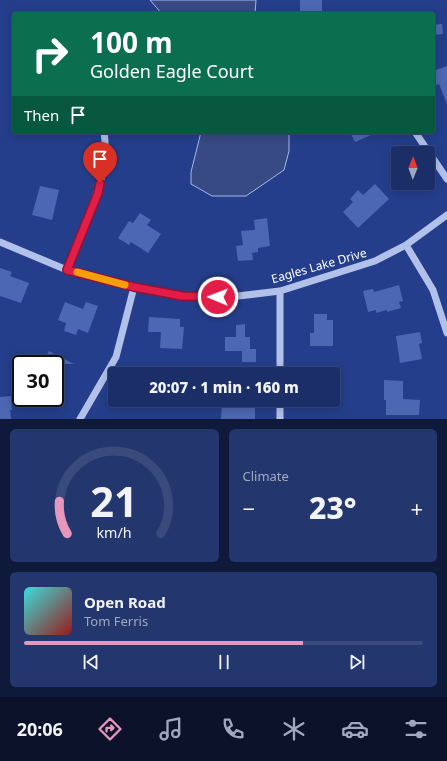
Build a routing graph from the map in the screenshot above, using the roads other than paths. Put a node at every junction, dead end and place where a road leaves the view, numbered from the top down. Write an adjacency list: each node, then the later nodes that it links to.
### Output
1 (104, 134): 7 (street)
2 (416, 134): 3 (street)
3 (447, 179)
4 (447, 215): 6 (street, Eagles Lake Drive)
5 (0, 242): 7 (street, Eagles Lake Drive)
6 (406, 245): 9 (street, Eagles Lake Drive); 10 (street)
7 (67, 270): 8 (street, Eagles Lake Drive)
8 (134, 287): 9 (street, Eagles Lake Drive); 13 (street)
9 (280, 291): 11 (street)
10 (447, 334)
11 (280, 367)
12 (280, 407): 14 (street)
13 (80, 419)
14 (280, 419)

